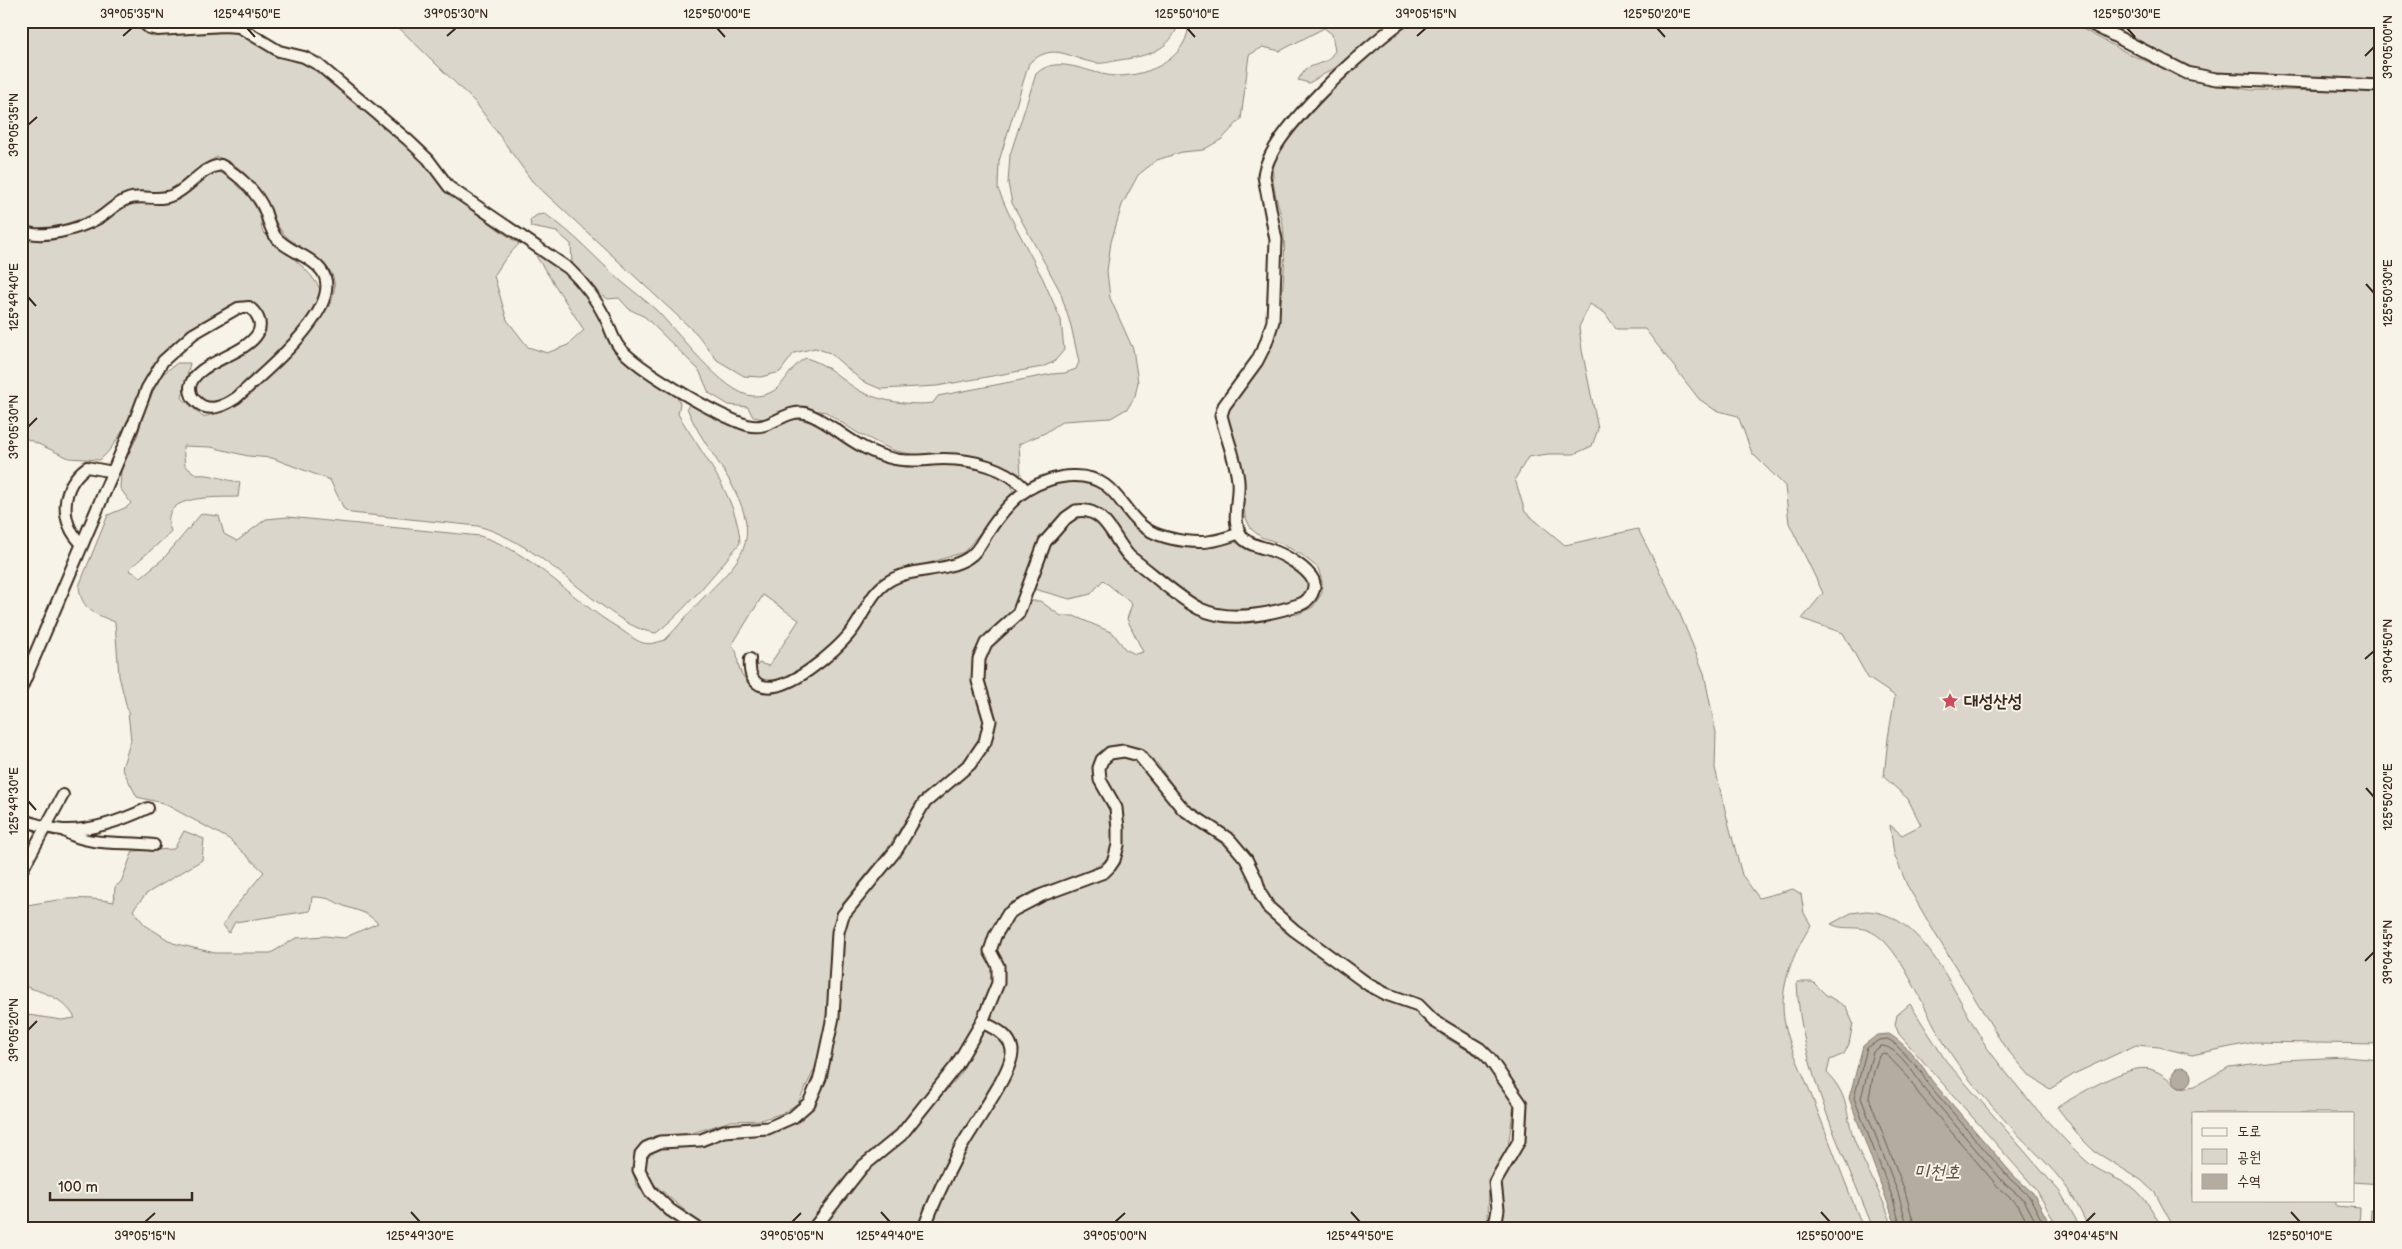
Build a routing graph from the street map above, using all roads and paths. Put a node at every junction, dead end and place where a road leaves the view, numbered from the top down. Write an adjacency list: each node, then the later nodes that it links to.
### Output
1 (141, 21): 8 (street)
2 (1402, 21): 9 (street)
3 (2086, 21): 4 (street)
4 (2381, 86)
5 (21, 230): 6 (street)
6 (133, 425): 7 (street)
7 (113, 472): 10 (street); 10 (street)
8 (1026, 490): 9 (street); 11 (street)
9 (1240, 533): 21 (street)
10 (82, 544): 12 (street)
11 (750, 659)
12 (21, 688)
13 (63, 796): 16 (street)
14 (148, 808): 17 (street)
15 (21, 819): 16 (street)
16 (45, 827): 17 (street); 19 (street)
17 (64, 830): 18 (street)
18 (154, 845)
19 (21, 872)
20 (982, 1022): 22 (street); 23 (street); 24 (street)
21 (697, 1228)
22 (814, 1228)
23 (924, 1228)
24 (1489, 1228)

